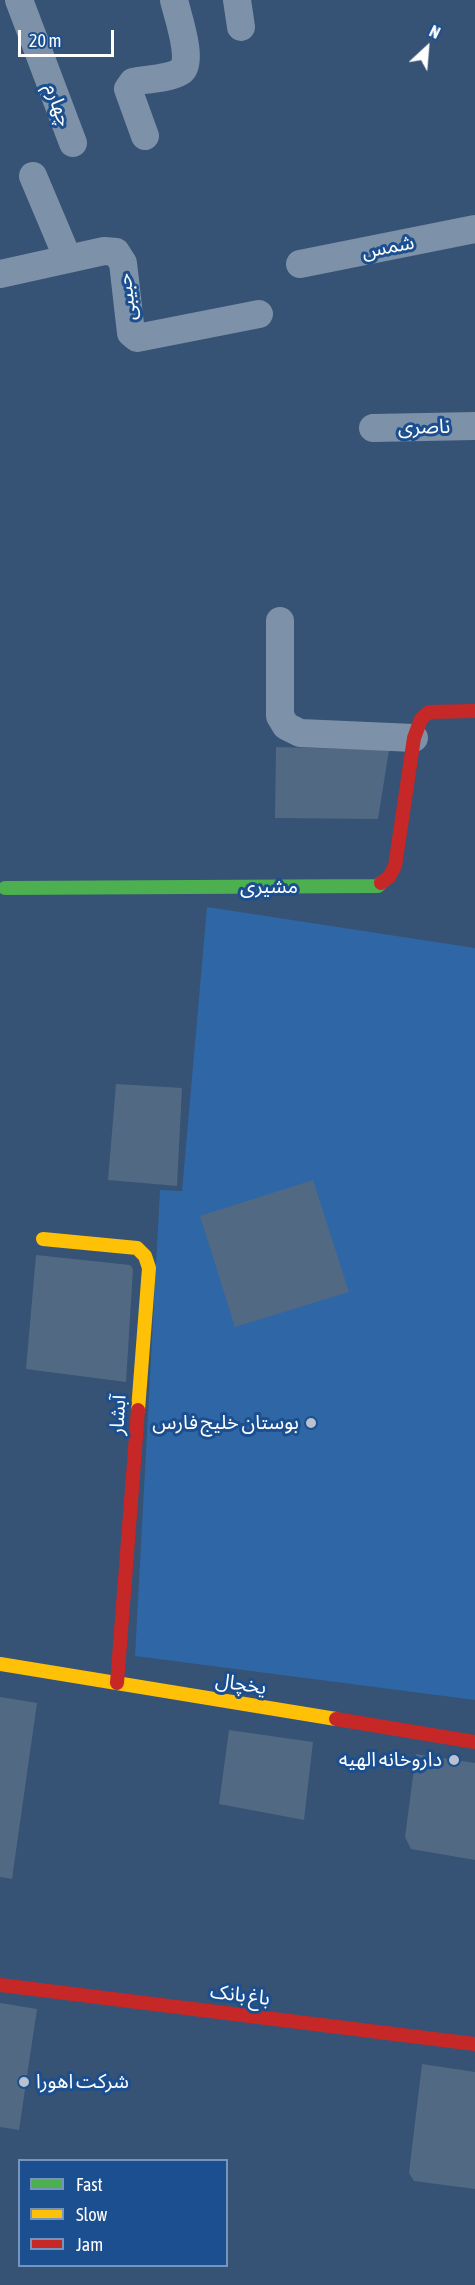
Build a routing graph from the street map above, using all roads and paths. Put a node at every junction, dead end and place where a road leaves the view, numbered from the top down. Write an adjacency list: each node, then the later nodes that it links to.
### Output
1 (19, 0): 4 (street, چهارم)
2 (174, 0): 3 (street)
3 (145, 136)
4 (72, 143)
5 (33, 176): 7 (street)
6 (475, 229): 8 (street, شمس)
7 (68, 259): 9 (street, حبیبی); 10 (street, حبیبی)
8 (300, 264)
9 (0, 274)
10 (259, 314)
11 (475, 426): 12 (street, ناصری)
12 (373, 428)
13 (280, 621): 15 (street)
14 (475, 711): 15 (street, مشیری)
15 (414, 738): 16 (street, مشیری)
16 (5, 888)
17 (43, 1239): 19 (street, آبشار)
18 (0, 1664): 19 (street, یخچال)
19 (117, 1683): 20 (street, یخچال)
20 (475, 1742)
21 (0, 1985): 22 (street, باغ بانک)
22 (475, 2044)

